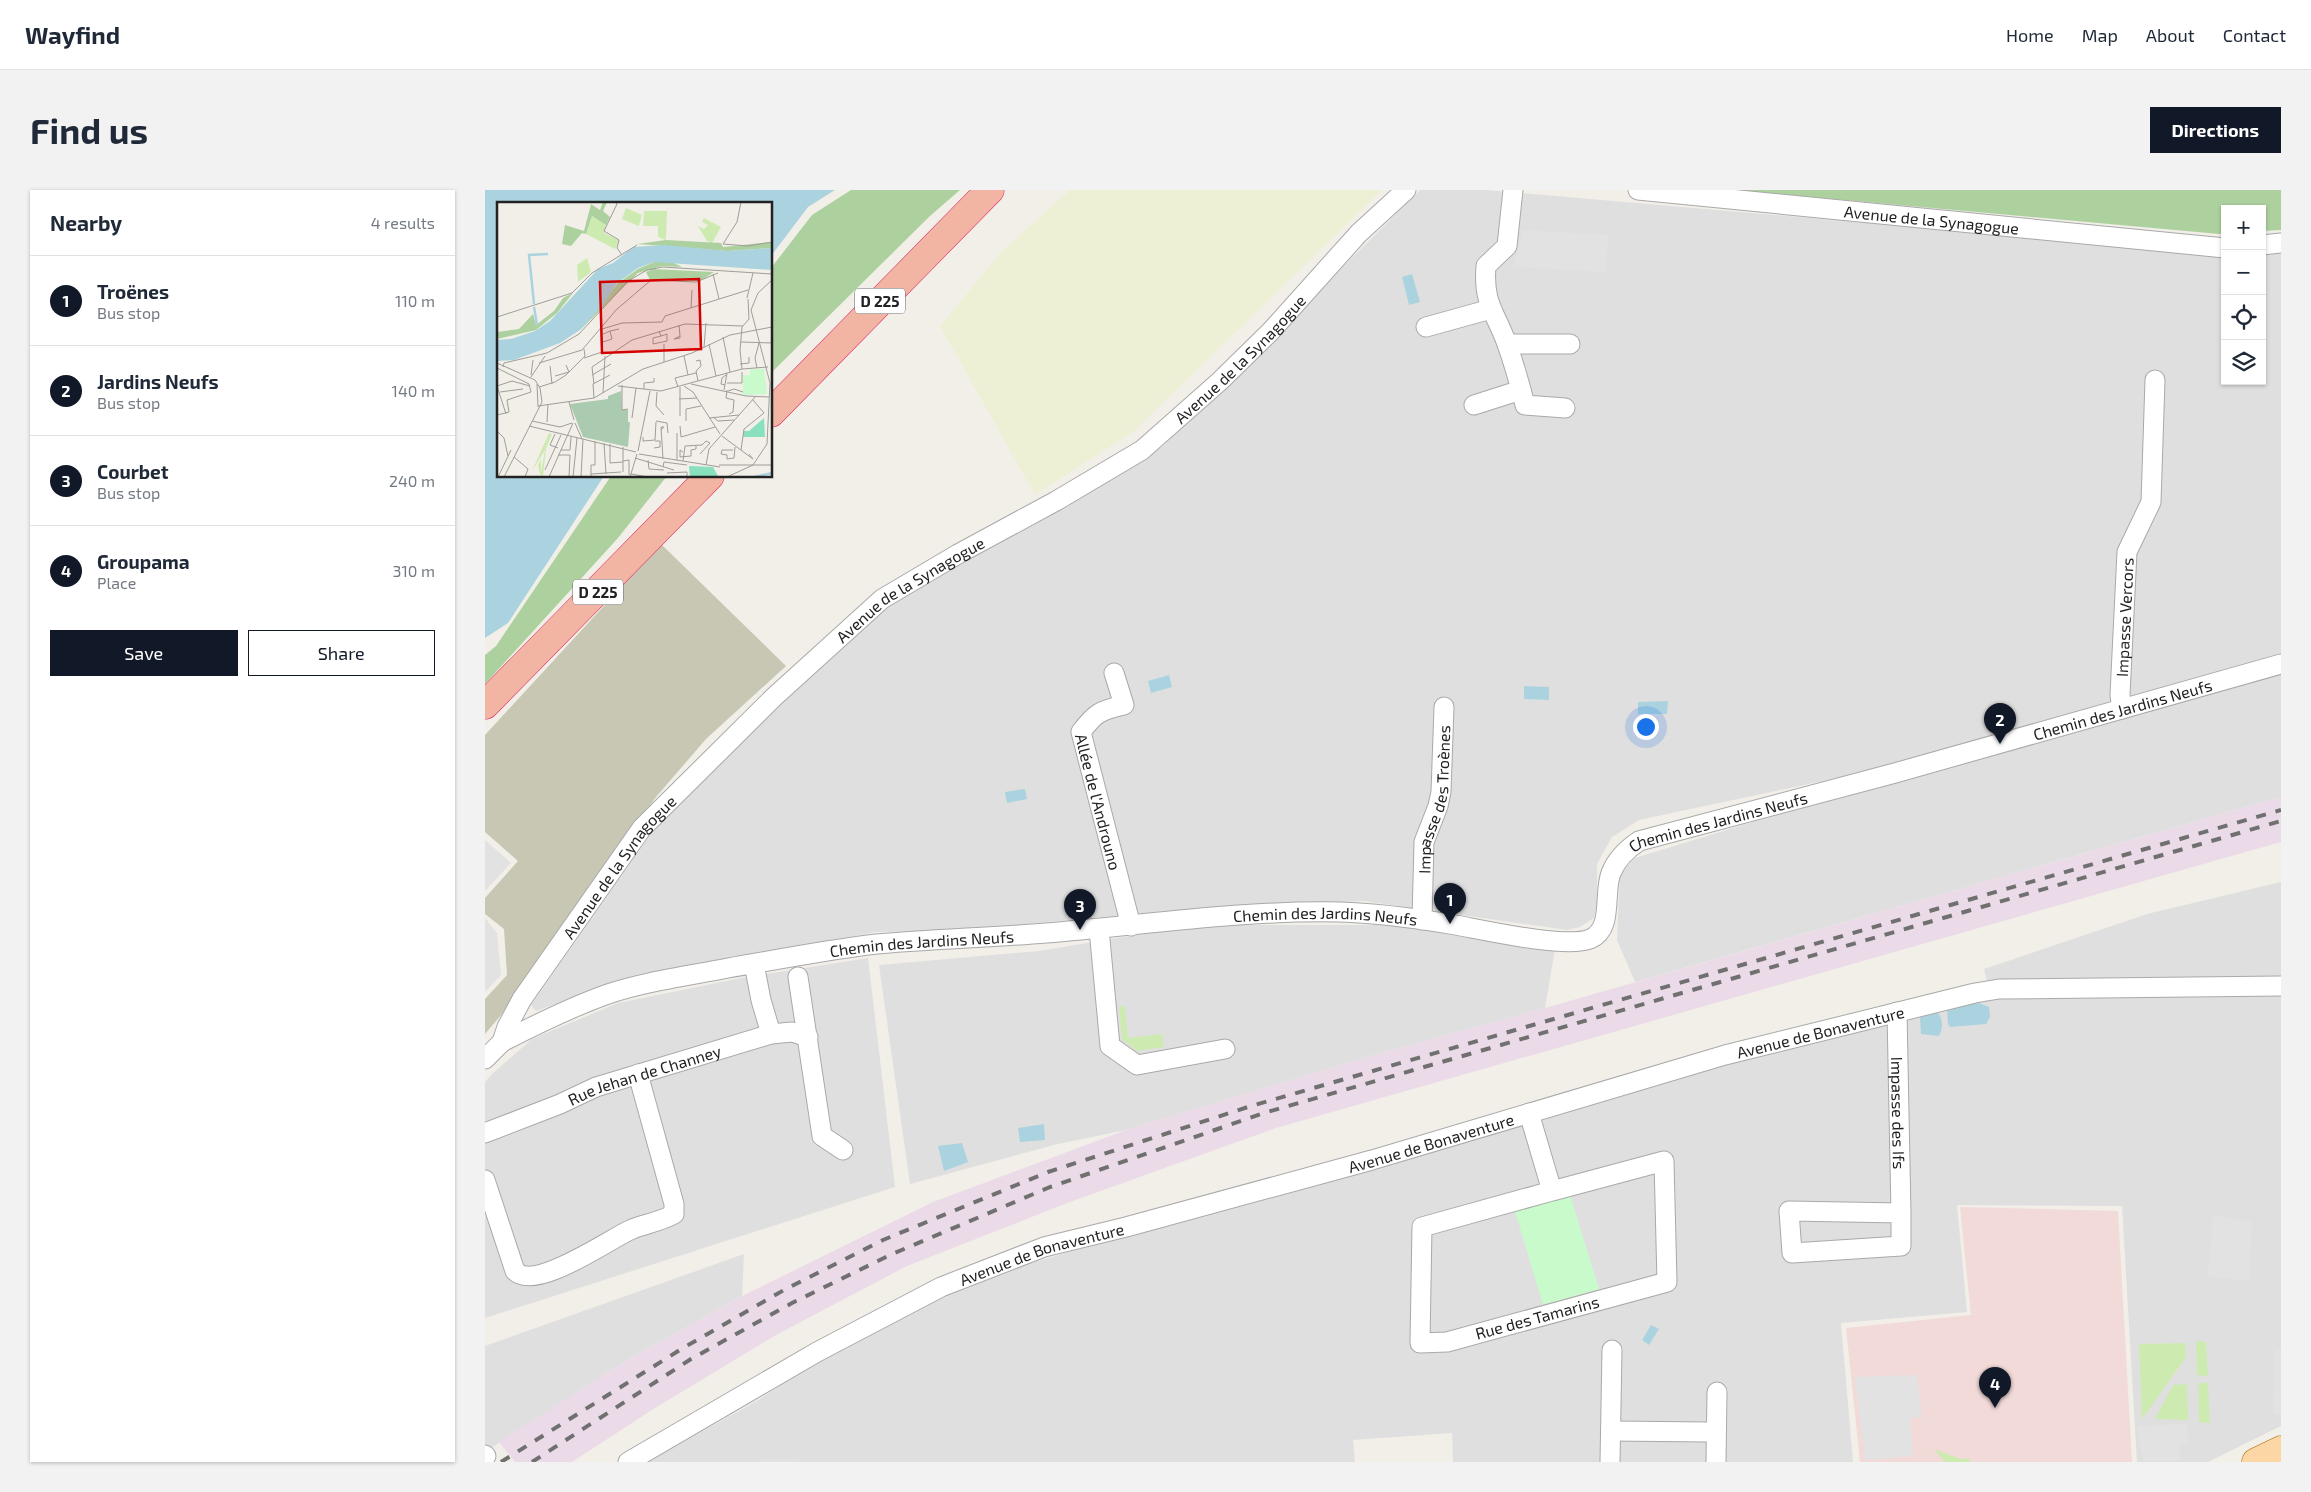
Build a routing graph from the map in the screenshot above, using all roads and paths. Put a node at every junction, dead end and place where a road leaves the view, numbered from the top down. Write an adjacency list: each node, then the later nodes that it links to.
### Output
1 (991, 190): 16 (highway, D 225)
2 (1406, 190): 32 (street, Avenue de la Synagogue)
3 (1513, 190): 8 (street)
4 (1638, 190): 7 (street, Avenue de la Synagogue)
5 (2281, 243): 6 (street)
6 (2266, 244)
7 (2221, 248)
8 (1491, 309): 9 (street); 10 (street)
9 (1426, 327)
10 (1507, 344): 11 (street); 13 (street)
11 (1570, 344)
12 (2155, 380): 22 (street, Impasse Vercors)
13 (1521, 390): 14 (street); 15 (street)
14 (1474, 405)
15 (1565, 408)
16 (773, 411)
17 (708, 478): 20 (highway, D 225)
18 (2281, 664): 22 (street, Chemin des Jardins Neufs)
19 (1114, 673): 24 (street, Allée de l'Androuno)
20 (485, 706)
21 (1444, 707): 23 (street, Impasse des Troènes)
22 (2122, 709): 23 (street, Chemin des Jardins Neufs)
23 (1422, 920): 24 (street, Chemin des Jardins Neufs)
24 (1131, 926): 25 (street, Chemin des Jardins Neufs)
25 (1099, 929): 26 (street, Chemin des Jardins Neufs); 33 (street)
26 (754, 964): 30 (street); 32 (street, Chemin des Jardins Neufs)
27 (798, 977): 31 (street)
28 (2281, 986): 29 (street, Avenue de Bonaventure)
29 (1897, 1012): 36 (street, Avenue de Bonaventure); 41 (street, Impasse des Ifs)
30 (771, 1034): 31 (street, Rue Jehan de Channey); 35 (street, Rue Jehan de Channey)
31 (808, 1037): 38 (street)
32 (502, 1042): 34 (street, Avenue de la Synagogue)
33 (1225, 1049)
34 (485, 1059)
35 (638, 1074): 37 (street, Rue Jehan de Channey); 39 (street)
36 (1529, 1113): 40 (street); 47 (street, Avenue de Bonaventure)
37 (485, 1133)
38 (843, 1150)
39 (485, 1180)
40 (1552, 1191): 40 (street, Rue des Tamarins)
41 (1901, 1213): 41 (street, Impasse des Ifs)
42 (1612, 1350): 44 (street)
43 (1717, 1392): 49 (street)
44 (1611, 1431): 45 (street); 48 (street)
45 (1709, 1432)
46 (2281, 1450): 50 (main road)
47 (628, 1462)
48 (1610, 1462)
49 (1716, 1462)
50 (2256, 1462)

